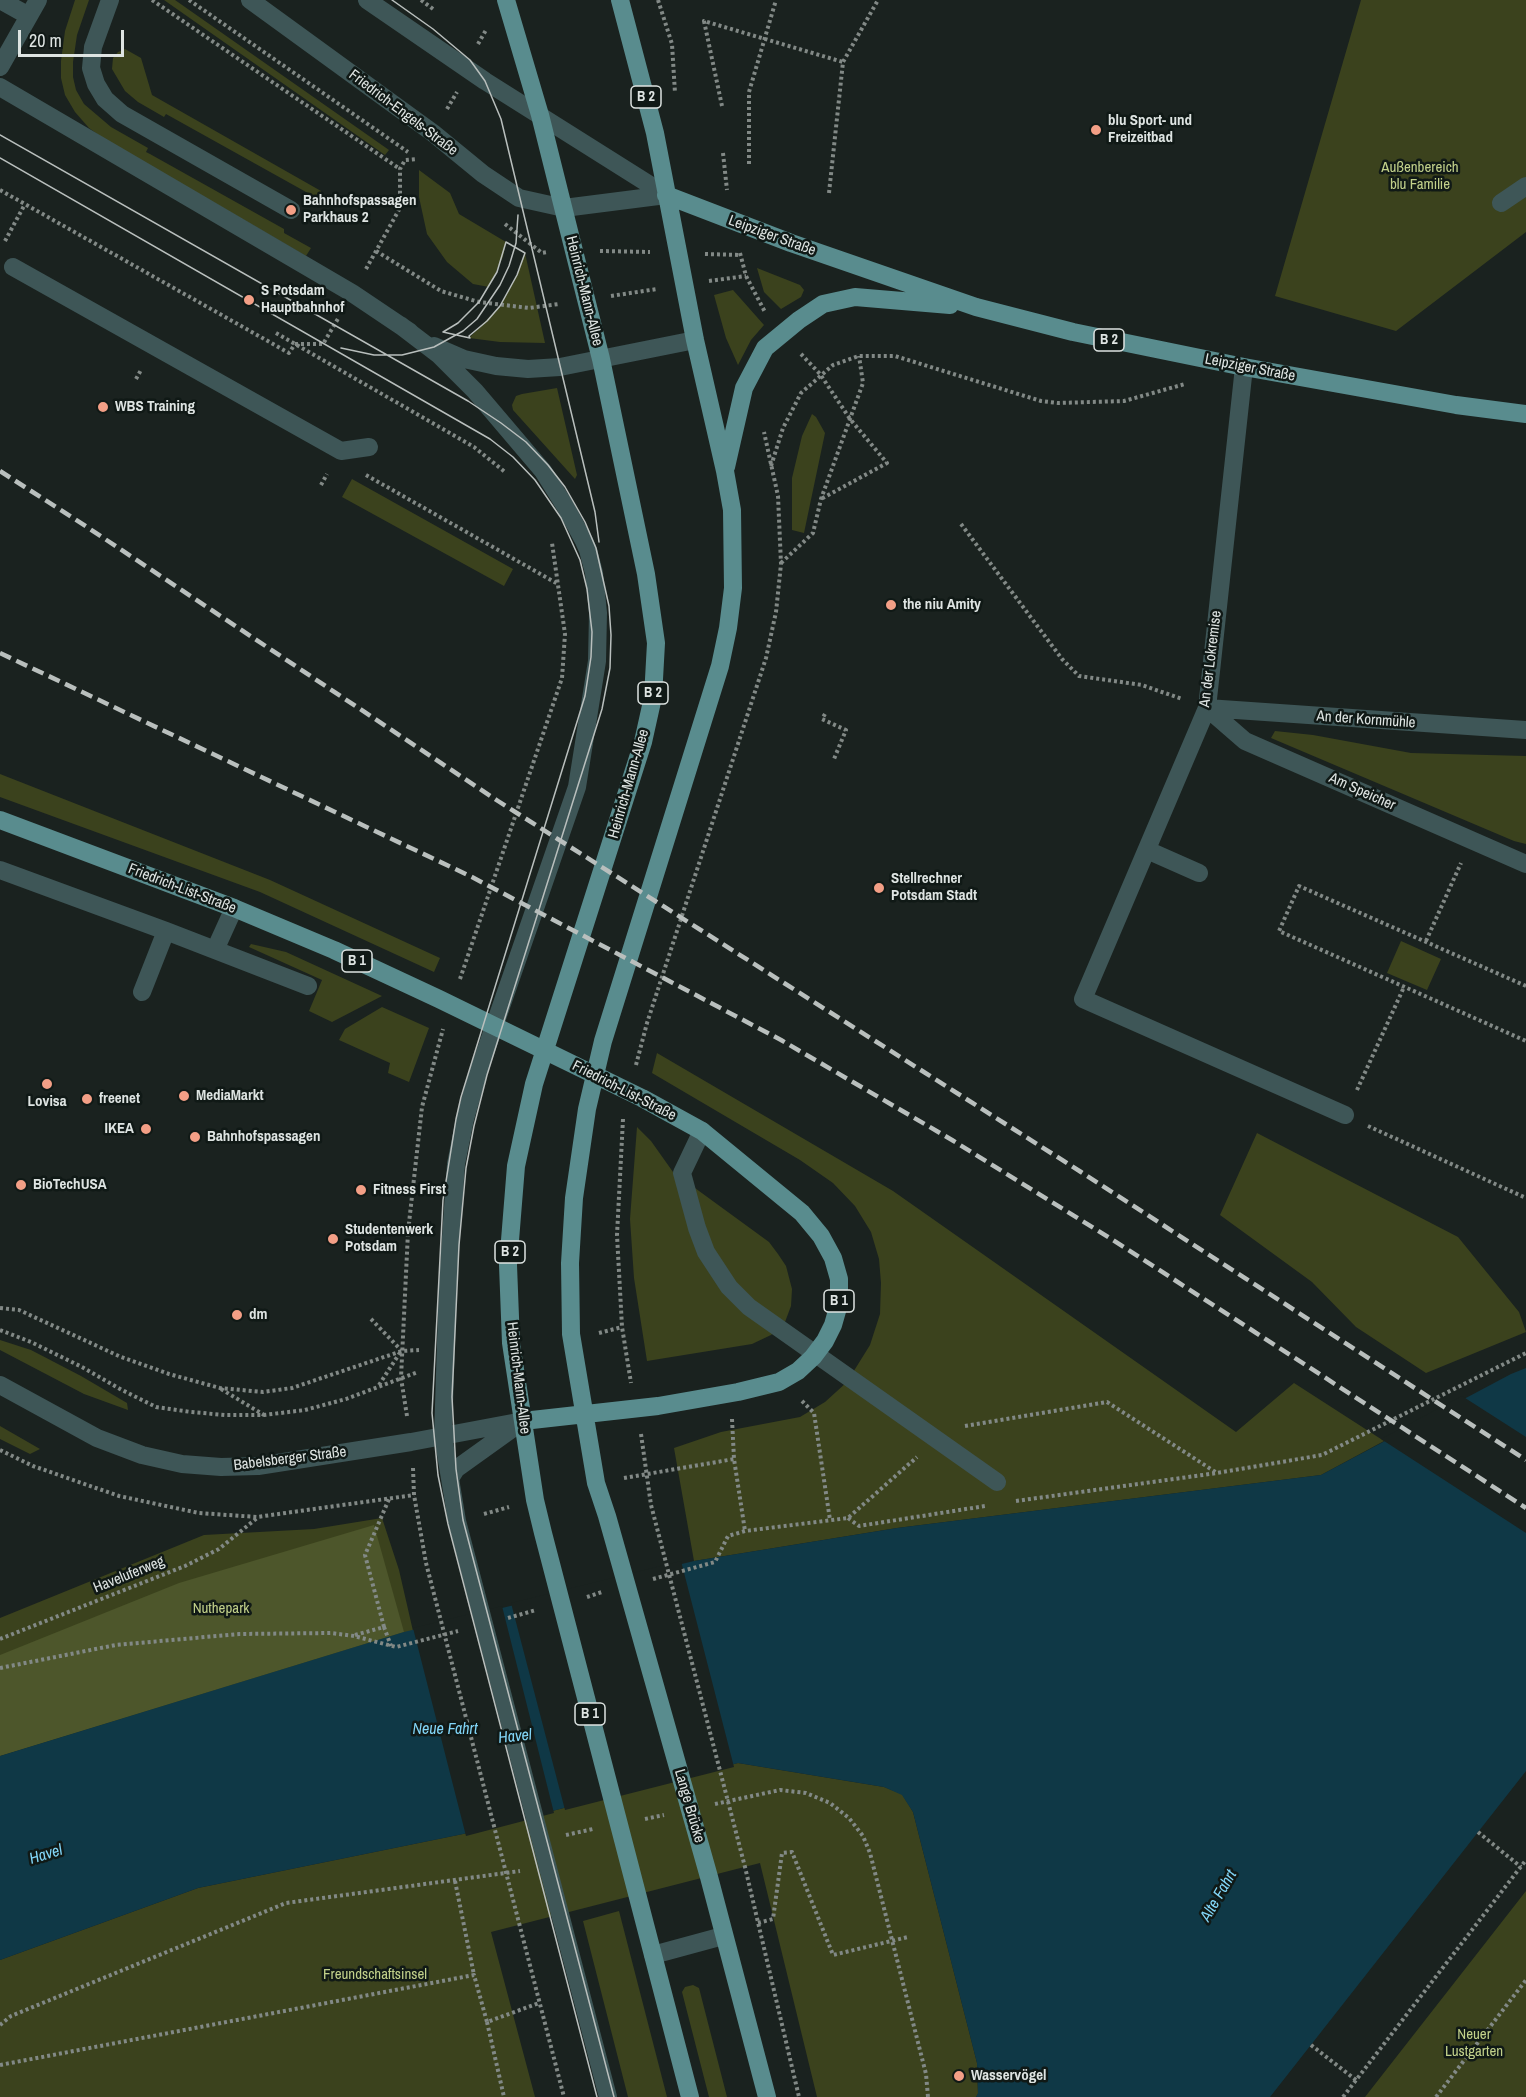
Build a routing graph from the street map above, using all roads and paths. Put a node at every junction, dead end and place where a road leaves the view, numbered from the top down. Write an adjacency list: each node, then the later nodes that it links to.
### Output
1 (0, 0): 13 (street)
2 (39, 0): 13 (street)
3 (110, 0): 36 (street)
4 (152, 0): 28 (path)
5 (189, 0): 26 (path)
6 (250, 0): 24 (street, Friedrich-Engels-Straße)
7 (367, 0): 19 (street)
8 (506, 0): 23 (main road, Heinrich-Mann-Allee)
9 (620, 0): 32 (main road, B 2)
10 (658, 0): 21 (path)
11 (776, 0): 14 (path)
12 (878, 0): 17 (path)
13 (29, 16): 16 (street)
14 (764, 39): 17 (path); 22 (path); 27 (path)
15 (478, 43): 19 (path)
16 (6, 44): 18 (street)
17 (843, 62): 31 (path)
18 (0, 67)
19 (467, 68): 23 (street); 24 (path)
20 (0, 87): 41 (street)
21 (675, 98)
22 (722, 106)
23 (540, 115): 32 (street); 35 (main road, Heinrich-Mann-Allee)
24 (433, 134): 26 (path); 35 (street, Friedrich-Engels-Straße)
25 (723, 153): 37 (path)
26 (417, 159): 28 (path)
27 (749, 164)
28 (400, 169): 39 (path)
29 (1526, 186): 33 (street)
30 (0, 190): 34 (path)
31 (829, 193)
32 (666, 195): 35 (street, Leipziger Straße / B 2); 37 (main road, Leipziger Straße / B 2); 47 (main road, B 2)
33 (1501, 202)
34 (25, 204): 38 (path); 48 (path)
35 (564, 208): 50 (main road, Heinrich-Mann-Allee / B 2)
36 (291, 210)
37 (731, 221): 43 (main road, Leipziger Straße / B 2); 46 (path)
38 (0, 249)
39 (376, 251): 41 (path); 42 (path)
40 (14, 267): 56 (street)
41 (352, 292): 44 (street); 48 (path)
42 (479, 302)
43 (976, 307): 46 (main road, Leipziger Straße); 51 (main road, Leipziger Straße / B 2)
44 (400, 325): 50 (street); 105 (street)
45 (276, 333): 48 (path)
46 (781, 333): 52 (path); 58 (main road, Leipziger Straße)
47 (694, 340): 50 (street); 58 (main road, B 2)
48 (295, 344): 59 (path)
49 (859, 356): 52 (path); 53 (path); 55 (path)
50 (601, 359): 104 (main road, Heinrich-Mann-Allee / B 2)
51 (1244, 367): 54 (main road, Leipziger Straße / B 2); 65 (street, An der Lokremise)
52 (820, 374): 55 (path); 63 (path)
53 (1189, 382)
54 (1526, 414)
55 (850, 419): 60 (path); 60 (path)
56 (369, 447)
57 (357, 470): 64 (path)
58 (725, 471): 101 (main road, B 2)
59 (510, 477)
60 (821, 499): 63 (path)
61 (961, 524): 65 (path)
62 (548, 535): 64 (path)
63 (781, 564): 86 (path)
64 (559, 584): 79 (path)
65 (1207, 708): 67 (street, An der Kornmühle); 70 (street, Am Speicher); 71 (street, An der Lokremise)
66 (825, 714): 68 (path)
67 (1526, 730)
68 (834, 759)
69 (0, 820): 75 (main road, Friedrich-List-Straße / B 1)
70 (1472, 841): 72 (street, Am Speicher); 77 (path)
71 (1147, 849): 73 (street); 88 (street, An der Lokremise)
72 (1526, 864)
73 (1199, 873)
74 (1, 874): 76 (street)
75 (234, 908): 78 (street); 89 (main road, Friedrich-List-Straße / B 1)
76 (166, 931): 78 (street); 83 (street)
77 (1426, 941): 81 (path); 82 (path)
78 (215, 950): 80 (street)
79 (459, 981)
80 (308, 986)
81 (1526, 986)
82 (1404, 987): 85 (path); 88 (path)
83 (141, 992)
84 (444, 1026): 96 (path)
85 (1526, 1041)
86 (634, 1072)
87 (624, 1115): 93 (path)
88 (1345, 1115): 90 (path)
89 (702, 1131): 101 (main road, Friedrich-List-Straße / B 1); 106 (street)
90 (1526, 1198)
91 (0, 1308): 100 (path)
92 (371, 1319): 96 (path)
93 (622, 1327)
94 (0, 1330): 103 (path)
95 (424, 1349): 96 (path)
96 (402, 1351): 98 (path); 100 (path); 103 (path)
97 (1526, 1353): 108 (path)
98 (401, 1378)
99 (0, 1385): 105 (street, Babelsberger Straße)
100 (220, 1388): 103 (path)
101 (584, 1413): 104 (main road, Friedrich-List-Straße / B 1); 136 (main road, Lange Brücke)
102 (814, 1413): 116 (path)
103 (264, 1415)
104 (523, 1421): 105 (street, Babelsberger Straße); 109 (street); 139 (main road, Heinrich-Mann-Allee / B 1)
105 (443, 1436): 109 (street)
106 (937, 1439): 108 (path); 110 (street); 115 (path)
107 (0, 1450): 114 (path)
108 (1217, 1473): 112 (path)
109 (451, 1477): 150 (street)
110 (997, 1482)
111 (388, 1499): 114 (path); 121 (path); 142 (path)
112 (1011, 1502)
113 (988, 1506): 117 (path)
114 (257, 1517): 123 (path, Haveluferweg)
115 (848, 1518): 116 (path); 117 (path)
116 (830, 1520): 119 (path)
117 (896, 1521): 118 (path)
118 (897, 1528)
119 (745, 1531): 120 (path); 135 (path)
120 (690, 1569)
121 (384, 1627): 122 (path); 122 (path)
122 (354, 1636): 124 (path)
123 (0, 1639)
124 (0, 1668)
125 (713, 1804): 138 (path)
126 (667, 1814): 127 (path)
127 (644, 1819)
128 (598, 1828): 130 (path)
129 (1478, 1832): 132 (path)
130 (564, 1836)
131 (1526, 1860): 132 (path)
132 (1521, 1867): 147 (path)
133 (525, 1870): 134 (path)
134 (455, 1881): 140 (path); 144 (path)
135 (758, 1923): 138 (path); 153 (path)
136 (723, 1936): 139 (street); 152 (main road, Lange Brücke)
137 (908, 1937): 138 (path)
138 (892, 1941): 154 (path)
139 (653, 1955): 151 (main road, B 1)
140 (474, 1975): 143 (path); 146 (path)
141 (1526, 1980): 156 (path)
142 (539, 2003): 143 (path); 149 (path)
143 (487, 2022): 148 (path)
144 (0, 2025)
145 (1311, 2045): 147 (path)
146 (0, 2065)
147 (1356, 2080): 155 (path)
148 (504, 2097)
149 (564, 2097)
150 (608, 2097)
151 (690, 2097)
152 (766, 2097)
153 (799, 2097)
154 (928, 2097)
155 (1343, 2097)
156 (1436, 2097)

